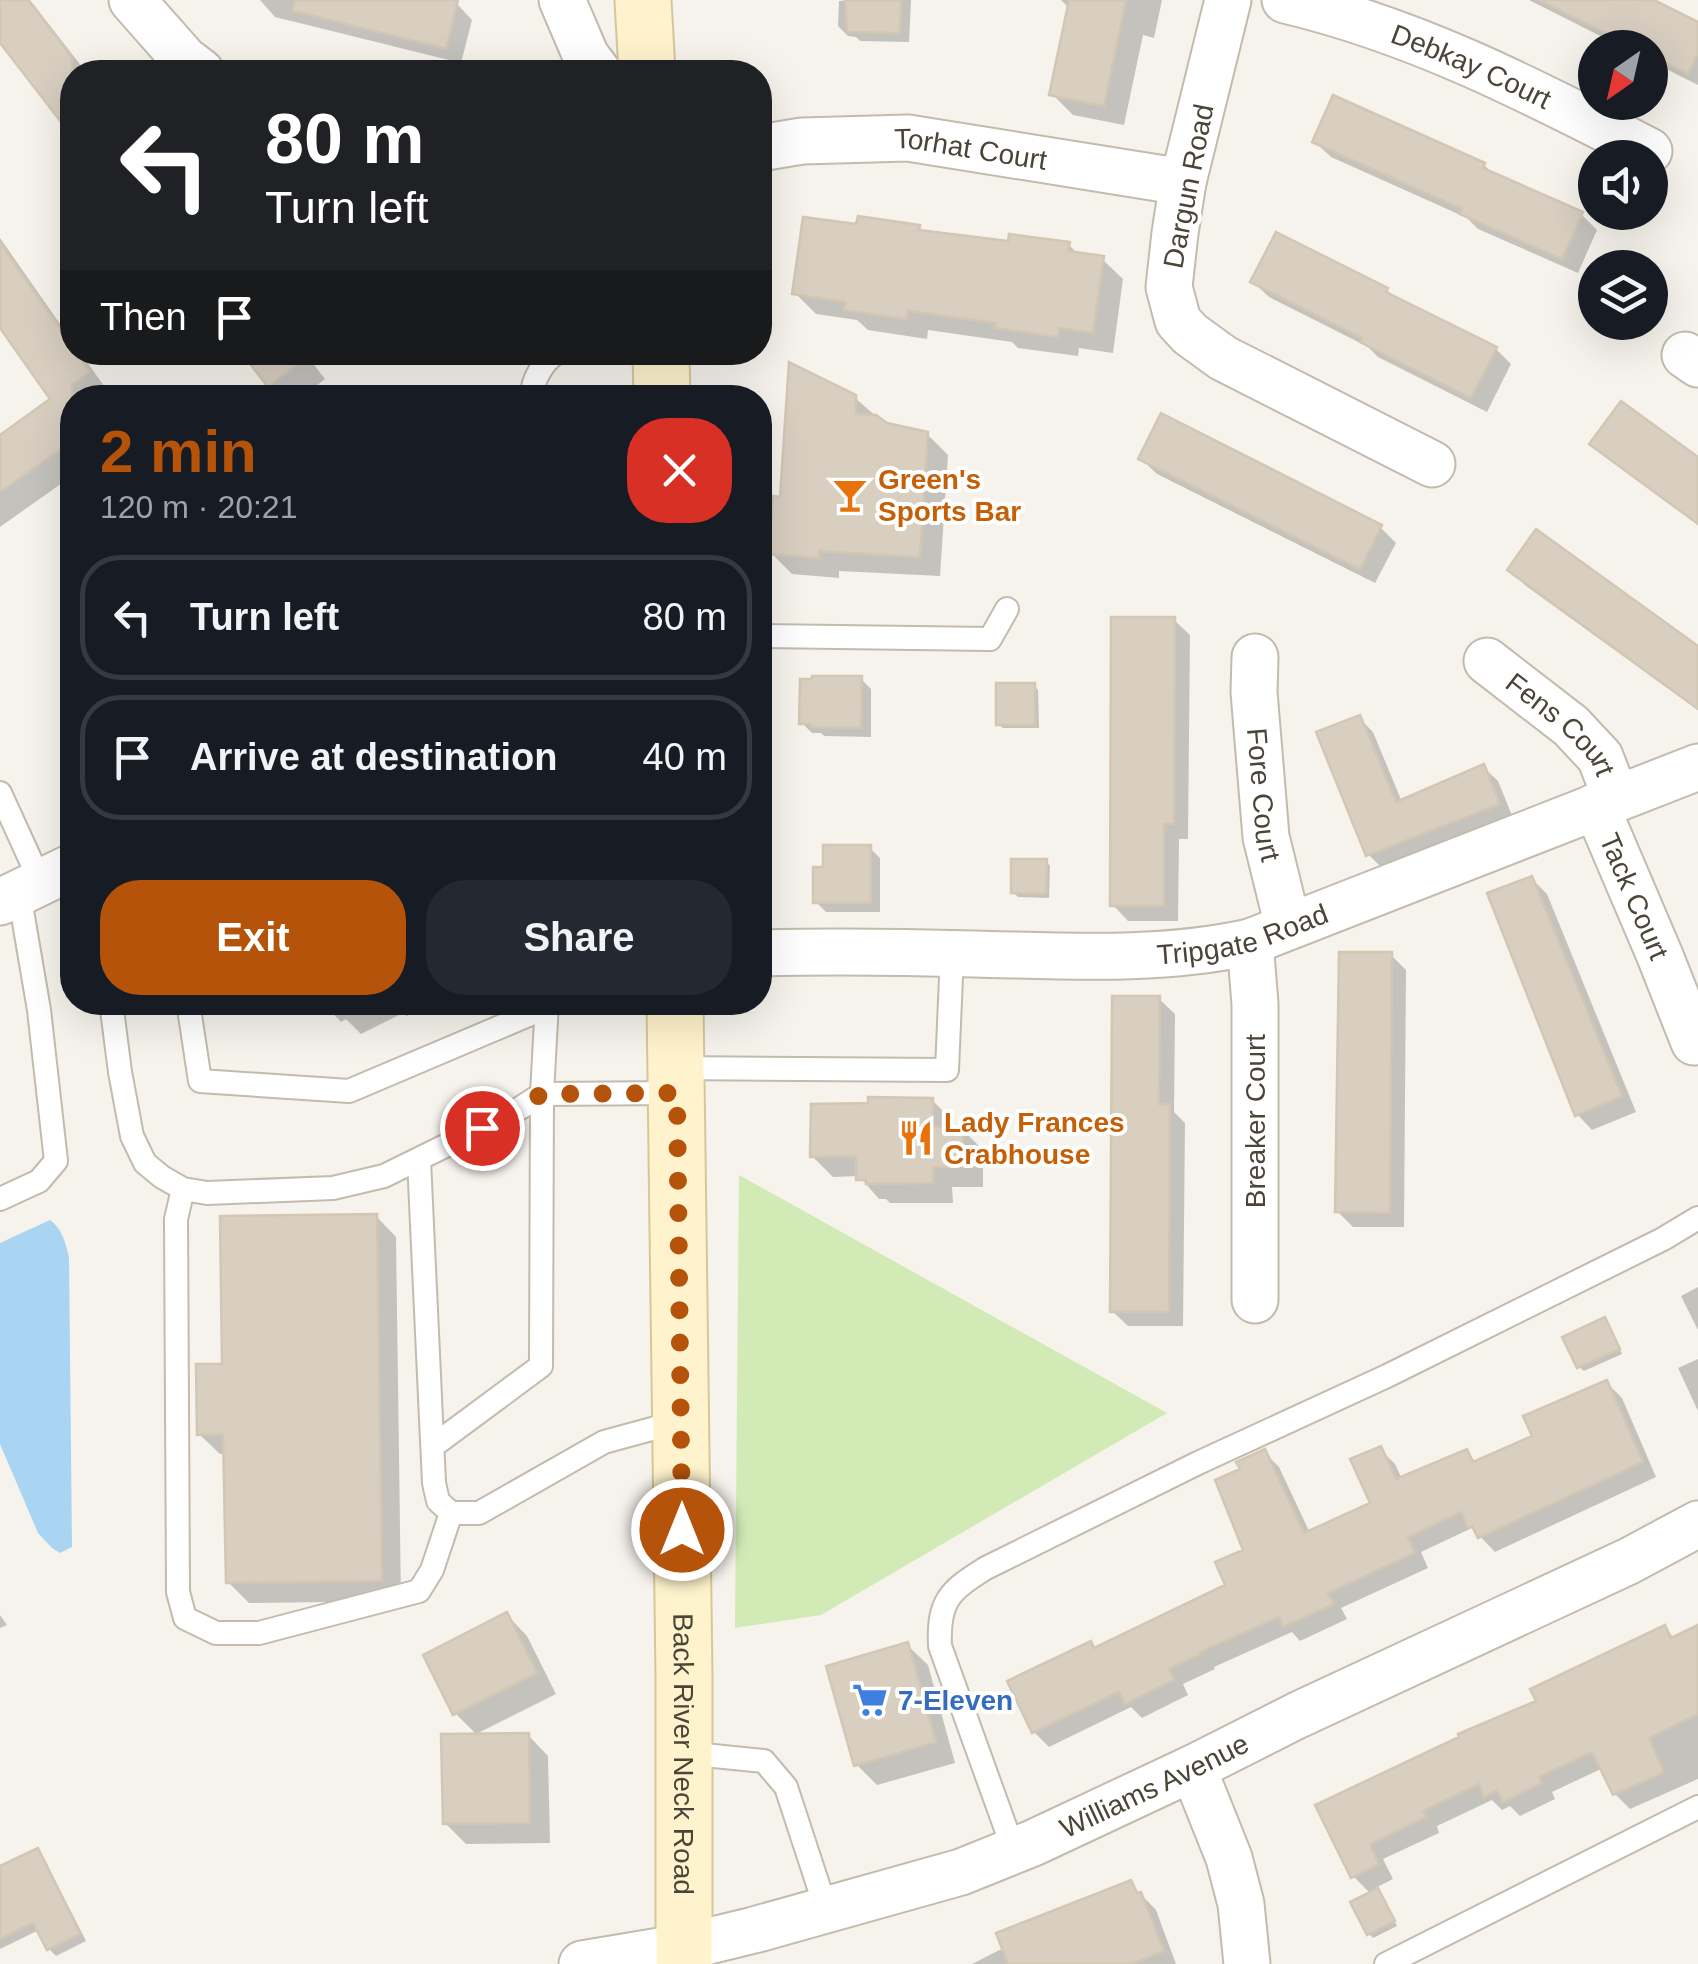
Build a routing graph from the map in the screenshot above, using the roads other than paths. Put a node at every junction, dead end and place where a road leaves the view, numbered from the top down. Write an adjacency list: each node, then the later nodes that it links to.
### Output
1 (132, 0): 6 (street)
2 (562, 0): 7 (street)
3 (643, 0): 8 (street)
4 (1228, 0): 11 (street, Dargun Road)
5 (1285, 0): 9 (street, Debkay Court)
6 (185, 60)
7 (589, 60)
8 (646, 60)
9 (1626, 140)
10 (772, 146): 11 (street, Torhat Court)
11 (1183, 182): 12 (street, Dargun Road)
12 (1432, 464)
13 (1008, 609): 14 (lane)
14 (772, 636)
15 (1256, 657): 21 (street, Fore Court)
16 (1487, 662): 19 (street, Fens Court)
17 (1698, 767): 19 (street, Tripgate Road)
18 (0, 794): 20 (lane)
19 (1606, 802): 21 (street, Tripgate Road); 29 (street, Tack Court)
20 (33, 886): 34 (lane)
21 (1269, 934): 23 (street, Tripgate Road); 36 (street, Breaker Court)
22 (772, 952): 23 (street, Tripgate Road)
23 (952, 954): 30 (lane)
24 (113, 1015): 33 (lane)
25 (190, 1015): 26 (lane)
26 (524, 1015)
27 (546, 1015): 31 (lane)
28 (675, 1015): 30 (street, Back River Neck Road)
29 (1694, 1042)
30 (677, 1081): 31 (lane); 37 (street, Back River Neck Road)
31 (542, 1094): 32 (lane); 38 (lane)
32 (419, 1160): 33 (lane); 38 (lane)
33 (184, 1189): 39 (lane)
34 (0, 1199)
35 (1698, 1218): 44 (lane)
36 (1256, 1300)
37 (682, 1420): 39 (lane); 41 (street, Back River Neck Road)
38 (433, 1446): 39 (lane)
39 (451, 1514)
40 (1698, 1524): 42 (street, Williams Avenue)
41 (684, 1753): 45 (lane); 46 (street, Back River Neck Road)
42 (1192, 1768): 44 (street, Williams Avenue); 48 (street)
43 (1698, 1807): 49 (lane)
44 (1014, 1851): 45 (street, Williams Avenue)
45 (826, 1909): 46 (street, Williams Avenue)
46 (684, 1956): 47 (street, Williams Avenue)
47 (582, 1964)
48 (1247, 1964)
49 (1386, 1964)

